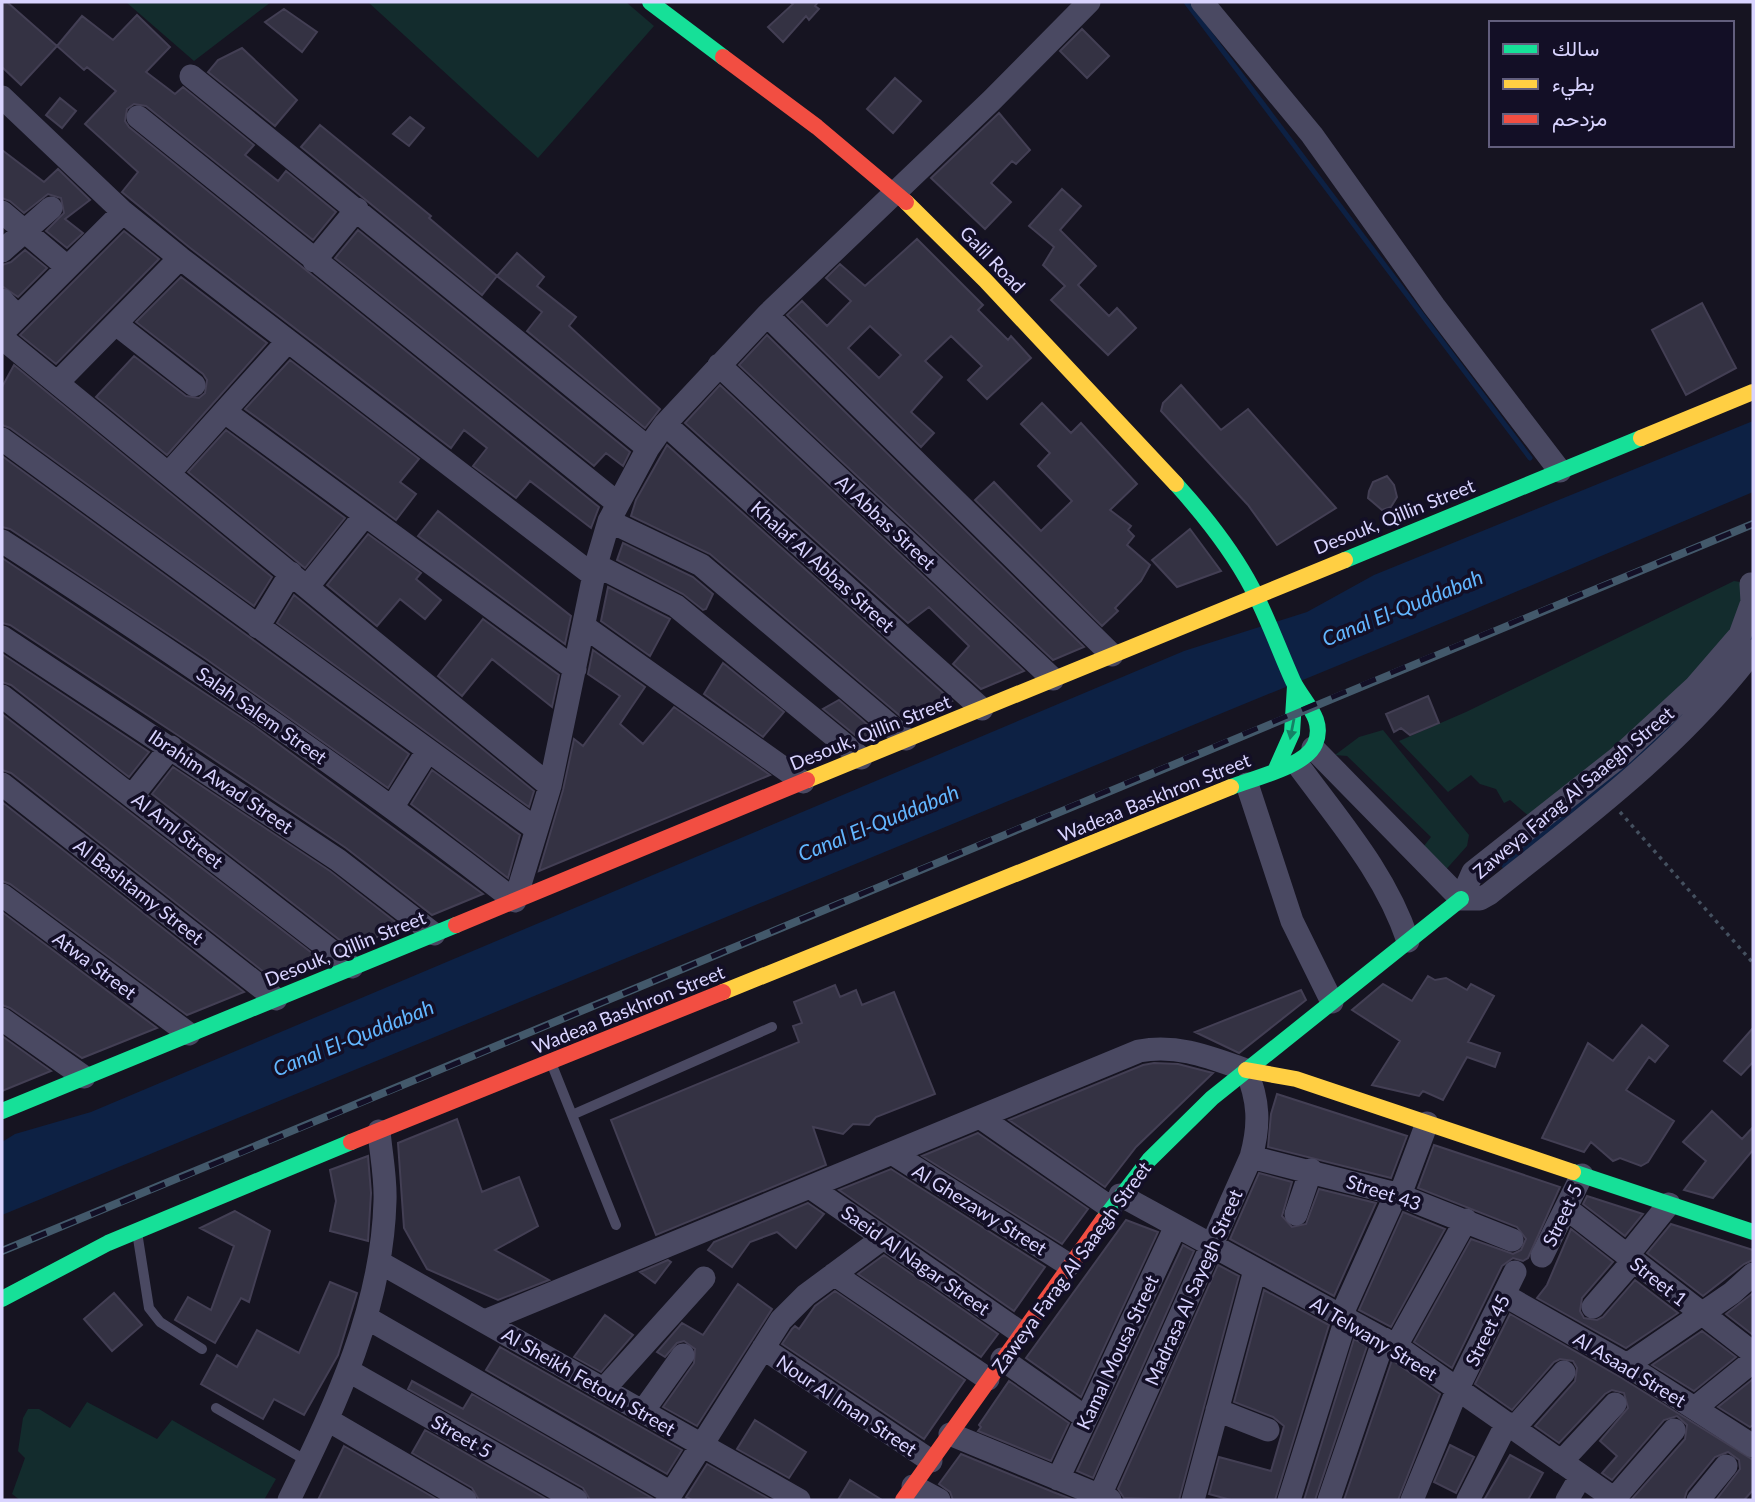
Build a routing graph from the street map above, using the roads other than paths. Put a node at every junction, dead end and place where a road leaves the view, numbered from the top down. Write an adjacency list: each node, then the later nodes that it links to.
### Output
1 (650, 2): 7 (street, Galil Road)
2 (1089, 2): 7 (street)
3 (1202, 2): 30 (street)
4 (191, 76): 9 (street)
5 (2, 97): 11 (street)
6 (138, 117): 15 (street)
7 (896, 193): 18 (street); 38 (street, Galil Road)
8 (51, 208): 12 (street)
9 (357, 209): 15 (street); 29 (street)
10 (2, 212): 12 (street)
11 (123, 212): 14 (street); 16 (street)
12 (25, 231): 13 (street); 16 (street)
13 (2, 251)
14 (180, 258): 19 (street); 21 (street)
15 (314, 261): 32 (street)
16 (67, 267): 17 (street)
17 (10, 308): 20 (street)
18 (767, 315): 22 (street); 43 (street)
19 (116, 324): 23 (street); 24 (street)
20 (2, 336): 23 (street)
21 (287, 342): 26 (street); 35 (street)
22 (719, 365): 27 (street); 45 (street, Al Abbas Street)
23 (58, 382): 31 (street)
24 (194, 384)
25 (1753, 392): 30 (street, Desouk, Qillin Street)
26 (225, 412): 31 (street); 33 (street)
27 (666, 424): 29 (street); 48 (street, Khalaf Al Abbas Street)
28 (2, 439): 39 (street)
29 (648, 449): 32 (street)
30 (1560, 471): 38 (street, Desouk, Qillin Street)
31 (169, 473): 36 (street)
32 (612, 512): 35 (street); 49 (street)
33 (365, 515): 36 (street); 44 (street)
34 (2, 541): 59 (street, Salah Salem Street)
35 (595, 571): 40 (street); 52 (street)
36 (300, 579): 39 (street); 57 (street)
37 (1751, 584): 62 (street, Zaweya Farag Al Saaegh Street)
38 (1256, 595): 43 (street, Desouk, Qillin Street); 46 (street, Galil Road)
39 (258, 627): 51 (street)
40 (584, 627): 44 (street); 54 (street)
41 (4, 645): 50 (street, Ibrahim Awad Street)
42 (1753, 651): 62 (street, Zaweya Farag Al Saaegh Street)
43 (1112, 655): 45 (street, Desouk, Qillin Street)
44 (575, 669): 57 (street)
45 (1054, 679): 48 (street, Desouk, Qillin Street)
46 (1295, 686): 53 (street, Wadeaa Baskhron Street, one-way to 53); 53 (street)
47 (2, 696): 58 (street, Al Aml Street)
48 (982, 709): 49 (street, Desouk, Qillin Street)
49 (906, 740): 52 (street, Desouk, Qillin Street)
50 (170, 747): 58 (street); 64 (street, Ibrahim Awad Street)
51 (427, 752): 59 (street); 60 (street)
52 (862, 758): 54 (street, Desouk, Qillin Street)
53 (1296, 761): 56 (street, Wadeaa Baskhron Street); 62 (street); 65 (street)
54 (803, 782): 63 (street, Desouk, Qillin Street)
55 (2, 784): 67 (street, Al Bashtamy Street)
56 (1247, 784): 68 (street); 72 (street, Wadeaa Baskhron Street)
57 (550, 786): 60 (street)
58 (133, 796): 66 (street, Al Aml Street)
59 (393, 806): 63 (street, Salah Salem Street)
60 (536, 829): 63 (street)
61 (2, 895): 71 (street, Atwa Street)
62 (1461, 899): 65 (street, Zaweya Farag Al Saaegh Street)
63 (514, 901): 64 (street, Desouk, Qillin Street)
64 (434, 934): 66 (street, Desouk, Qillin Street)
65 (1408, 941): 68 (street, Zaweya Farag Al Saaegh Street)
66 (352, 967): 67 (street, Desouk, Qillin Street)
67 (276, 999): 71 (street, Desouk, Qillin Street)
68 (1332, 1002): 73 (street, Zaweya Farag Al Saaegh Street)
69 (2, 1019): 74 (street)
70 (772, 1027): 76 (lane)
71 (189, 1034): 74 (street, Desouk, Qillin Street)
72 (551, 1062): 76 (lane); 79 (street, Wadeaa Baskhron Street)
73 (1246, 1070): 77 (street); 78 (street); 81 (street, Madrasa Al Sayegh Street); 86 (street, Zaweya Farag Al Saaegh Street)
74 (84, 1077): 75 (street, Desouk, Qillin Street)
75 (2, 1111)
76 (572, 1115): 91 (lane)
77 (979, 1117): 80 (street); 86 (street, Al Telwany Street)
78 (1427, 1123): 83 (street); 85 (street)
79 (379, 1131): 93 (street, Wadeaa Baskhron Street); 100 (street)
80 (892, 1153): 84 (street); 101 (street, Al Ghezawy Street)
81 (1251, 1157): 82 (street, Street 43); 97 (street, Madrasa Al Sayegh Street)
82 (1311, 1170): 85 (street, Street 43); 89 (street)
83 (1582, 1175): 87 (street); 88 (street, Street 5)
84 (810, 1187): 95 (street, Saeid Al Nagar Street); 113 (street)
85 (1398, 1194): 90 (street, Street 43); 111 (street)
86 (1116, 1201): 92 (street, Al Telwany Street); 101 (street, Zaweya Farag Al Saaegh Street)
87 (1669, 1204): 94 (street); 99 (street)
88 (1566, 1208): 98 (street, Street 5); 99 (street, Street 1)
89 (1296, 1214)
90 (1465, 1220): 96 (street, Street 43); 115 (street)
91 (617, 1225)
92 (1176, 1226): 97 (street, Al Telwany Street); 133 (street, Kamal Mousa Street)
93 (137, 1229): 108 (street, Wadeaa Baskhron Street); 117 (lane)
94 (1753, 1233)
95 (883, 1238): 105 (street); 114 (street, Saeid Al Nagar Street)
96 (1512, 1240)
97 (1211, 1246): 102 (street, Al Telwany Street); 150 (street, Madrasa Al Sayegh Street)
98 (1542, 1256)
99 (1630, 1259): 109 (street); 110 (street, Street 1)
100 (379, 1262): 112 (street); 113 (street, Al Sheikh Fetouh Street)
101 (1069, 1265): 114 (street, Zaweya Farag Al Saaegh Street)
102 (1255, 1270): 111 (street, Al Telwany Street); 131 (street)
103 (1516, 1272): 107 (street, Street 45)
104 (1753, 1274): 110 (street)
105 (834, 1275): 116 (street); 125 (street)
106 (704, 1278): 127 (street)
107 (1504, 1295): 122 (street, Al Asaad Street); 126 (street, Street 45)
108 (2, 1299)
109 (1593, 1307)
110 (1702, 1314): 118 (street, Street 1); 122 (street)
111 (1344, 1317): 115 (street, Al Telwany Street); 156 (street)
112 (367, 1318): 123 (street); 148 (street)
113 (485, 1321): 127 (street, Al Sheikh Fetouh Street)
114 (1021, 1333): 120 (street, Zaweya Farag Al Saaegh Street)
115 (1390, 1343): 126 (street, Al Telwany Street); 157 (street)
116 (763, 1348): 140 (street); 142 (street, Nour Al Iman Street)
117 (202, 1349)
118 (1753, 1353)
119 (683, 1355): 132 (street)
120 (1002, 1359): 125 (street, Zaweya Farag Al Saaegh Street); 133 (street)
121 (1753, 1361): 130 (street)
122 (1627, 1366): 130 (street, Al Asaad Street)
123 (349, 1371): 134 (street); 153 (street, Street 5)
124 (1564, 1372): 135 (street)
125 (988, 1379): 138 (street, Zaweya Farag Al Saaegh Street)
126 (1458, 1388): 135 (street, Al Telwany Street); 158 (street, Street 45)
127 (604, 1389): 132 (street, Al Sheikh Fetouh Street)
128 (1615, 1404): 143 (street)
129 (216, 1408): 141 (lane)
130 (1695, 1408): 139 (street, Al Asaad Street)
131 (1217, 1410): 136 (street); 155 (street)
132 (643, 1411): 140 (street, Al Sheikh Fetouh Street)
133 (1086, 1418): 146 (street, Kamal Mousa Street)
134 (328, 1420): 141 (street); 152 (street)
135 (1511, 1425): 143 (street, Al Telwany Street); 159 (street)
136 (1268, 1430)
137 (1674, 1430): 161 (street)
138 (950, 1434): 142 (street, Zaweya Farag Al Saaegh Street); 146 (street)
139 (1750, 1438)
140 (701, 1444): 148 (street); 149 (street, Al Sheikh Fetouh Street)
141 (308, 1461): 151 (street)
142 (930, 1461): 147 (street, Zaweya Farag Al Saaegh Street)
143 (1561, 1462): 145 (street, Al Telwany Street)
144 (1726, 1466): 162 (street)
145 (1581, 1476): 160 (street); 161 (street, Al Telwany Street)
146 (1058, 1479): 150 (street)
147 (908, 1493): 154 (street)
148 (669, 1496)
149 (786, 1497)
150 (1103, 1499)
151 (289, 1500)
152 (465, 1500)
153 (576, 1500)
154 (939, 1500)
155 (1193, 1500)
156 (1289, 1500)
157 (1329, 1500)
158 (1412, 1500)
159 (1468, 1500)
160 (1567, 1500)
161 (1615, 1500)
162 (1698, 1500)

